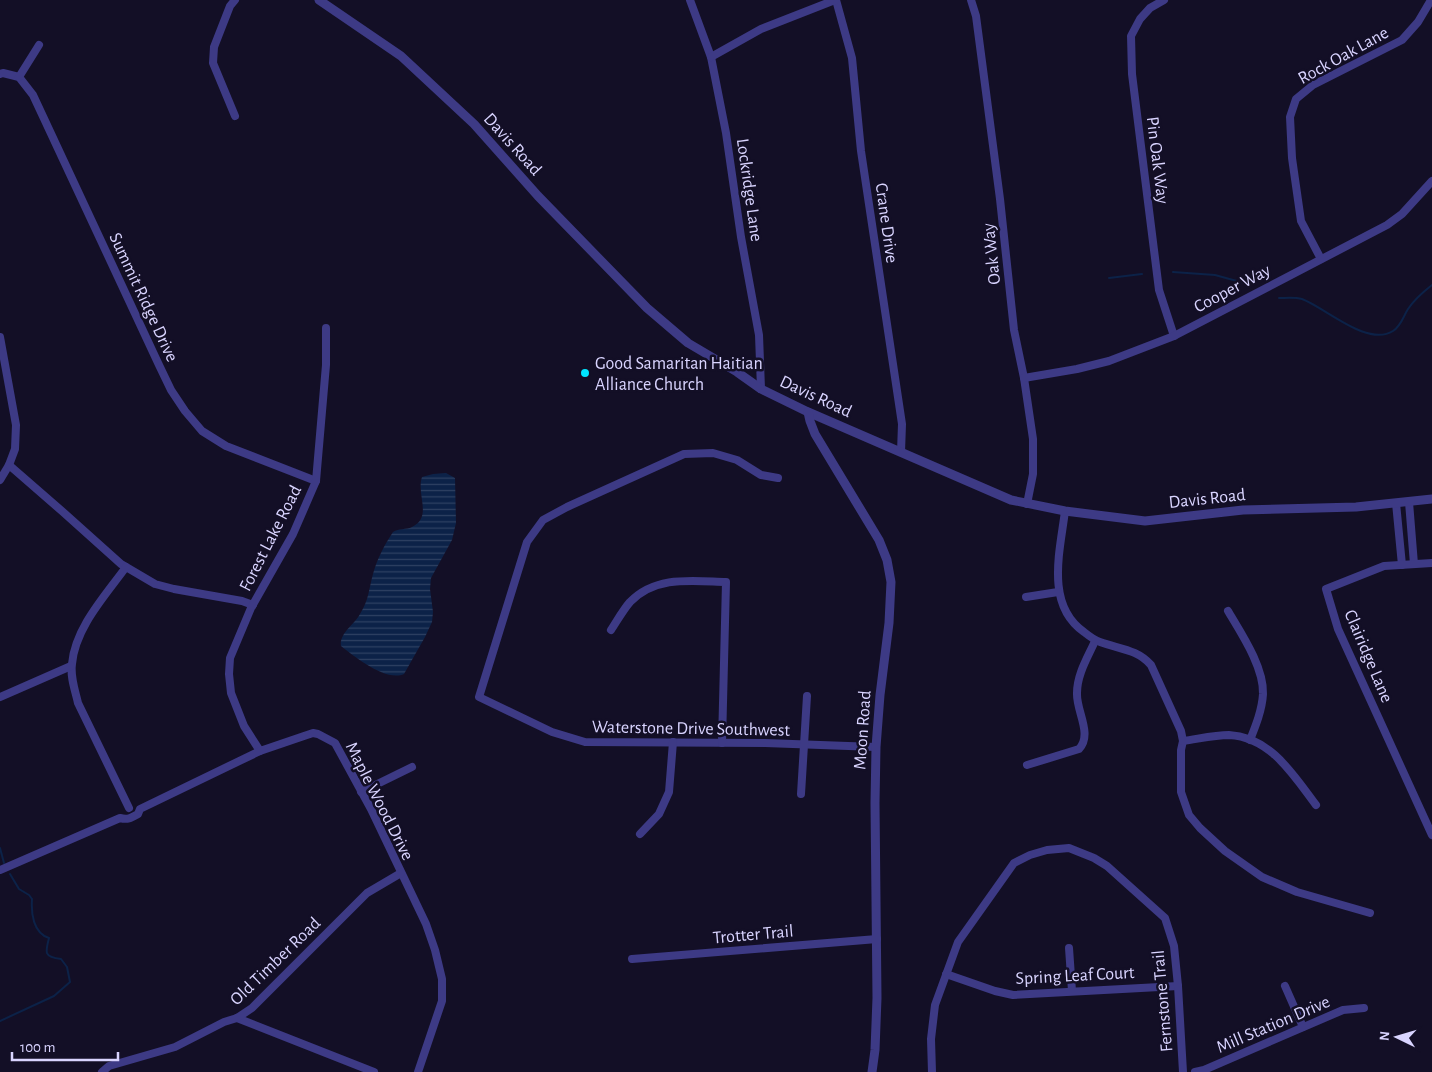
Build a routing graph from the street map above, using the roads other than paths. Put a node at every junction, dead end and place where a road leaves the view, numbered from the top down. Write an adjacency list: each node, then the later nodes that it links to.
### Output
1 (235, 0): 12 (street)
2 (320, 0): 19 (street, Davis Road)
3 (690, 0): 9 (street, Lockridge Lane)
4 (836, 0): 9 (street); 21 (street, Crane Drive)
5 (971, 0): 18 (street, Oak Way)
6 (1164, 0): 16 (street, Pin Oak Way)
7 (1431, 0): 14 (street, Rock Oak Lane)
8 (39, 45): 11 (street)
9 (711, 57): 19 (street, Lockridge Lane)
10 (1, 73): 11 (street)
11 (19, 77): 25 (street, Summit Ridge Drive)
12 (235, 116)
13 (1432, 181): 14 (street, Cooper Way)
14 (1321, 259): 16 (street, Cooper Way)
15 (326, 328): 25 (street, Forest Lake Road)
16 (1174, 336): 18 (street, Cooper Way)
17 (0, 338): 22 (street)
18 (1024, 378): 29 (street, Oak Way)
19 (761, 389): 20 (street, Davis Road)
20 (808, 412): 21 (street, Davis Road); 49 (street, Moon Road)
21 (901, 452): 29 (street, Davis Road)
22 (9, 465): 24 (street); 34 (street)
23 (778, 478): 46 (street, Waterstone Drive Southwest)
24 (0, 480)
25 (316, 481): 37 (street, Forest Lake Road)
26 (1432, 499): 27 (street, Davis Road)
27 (1409, 502): 28 (street, Davis Road); 32 (street)
28 (1396, 503): 30 (street, Davis Road); 33 (street)
29 (1027, 504): 30 (street, Davis Road)
30 (1065, 511): 35 (street)
31 (1432, 563): 32 (street, Clairidge Lane)
32 (1414, 564): 33 (street, Clairidge Lane)
33 (1402, 565): 58 (street, Clairidge Lane)
34 (126, 567): 37 (street); 41 (street)
35 (1058, 592): 36 (street); 40 (street)
36 (1026, 597)
37 (253, 605): 50 (street, Forest Lake Road)
38 (1228, 611): 44 (street)
39 (610, 630): 47 (street)
40 (1095, 641): 45 (street); 51 (street)
41 (71, 666): 43 (street); 56 (street)
42 (807, 696): 48 (street)
43 (0, 697)
44 (1250, 740): 45 (street); 55 (street)
45 (1183, 741): 64 (street)
46 (673, 742): 47 (street, Waterstone Drive Southwest); 60 (street)
47 (722, 742): 48 (street, Waterstone Drive Southwest)
48 (804, 744): 49 (street, Waterstone Drive Southwest); 54 (street)
49 (876, 747): 65 (street, Moon Road)
50 (260, 752): 53 (street, Maple Wood Drive); 57 (street, Maple Wood Drive)
51 (1027, 765)
52 (412, 767): 53 (street)
53 (361, 792): 63 (street, Maple Wood Drive)
54 (801, 794)
55 (1316, 805)
56 (129, 808): 57 (street); 59 (street, Maple Wood Drive)
57 (140, 809): 59 (street, Maple Wood Drive)
58 (1428, 817): 61 (street, Clairidge Lane)
59 (120, 818): 62 (street, Maple Wood Drive)
60 (640, 834)
61 (1432, 835)
62 (0, 870)
63 (401, 873): 73 (street, Old Timber Road); 77 (street, Maple Wood Drive)
64 (1370, 913)
65 (877, 939): 67 (street, Trotter Trail); 78 (street, Moon Road)
66 (1069, 948): 71 (street)
67 (632, 959)
68 (946, 974): 69 (street, Fernstone Trail); 71 (street, Spring Leaf Court); 79 (street, Fernstone Trail)
69 (1178, 986): 71 (street, Spring Leaf Court); 80 (street, Fernstone Trail)
70 (1285, 986): 74 (street)
71 (1072, 991)
72 (1364, 1008): 74 (street, Mill Station Drive)
73 (237, 1018): 75 (street, Old Timber Road); 76 (street)
74 (1303, 1027): 81 (street, Mill Station Drive)
75 (102, 1072)
76 (374, 1072)
77 (418, 1072)
78 (872, 1072)
79 (932, 1072)
80 (1183, 1072)
81 (1195, 1072)

